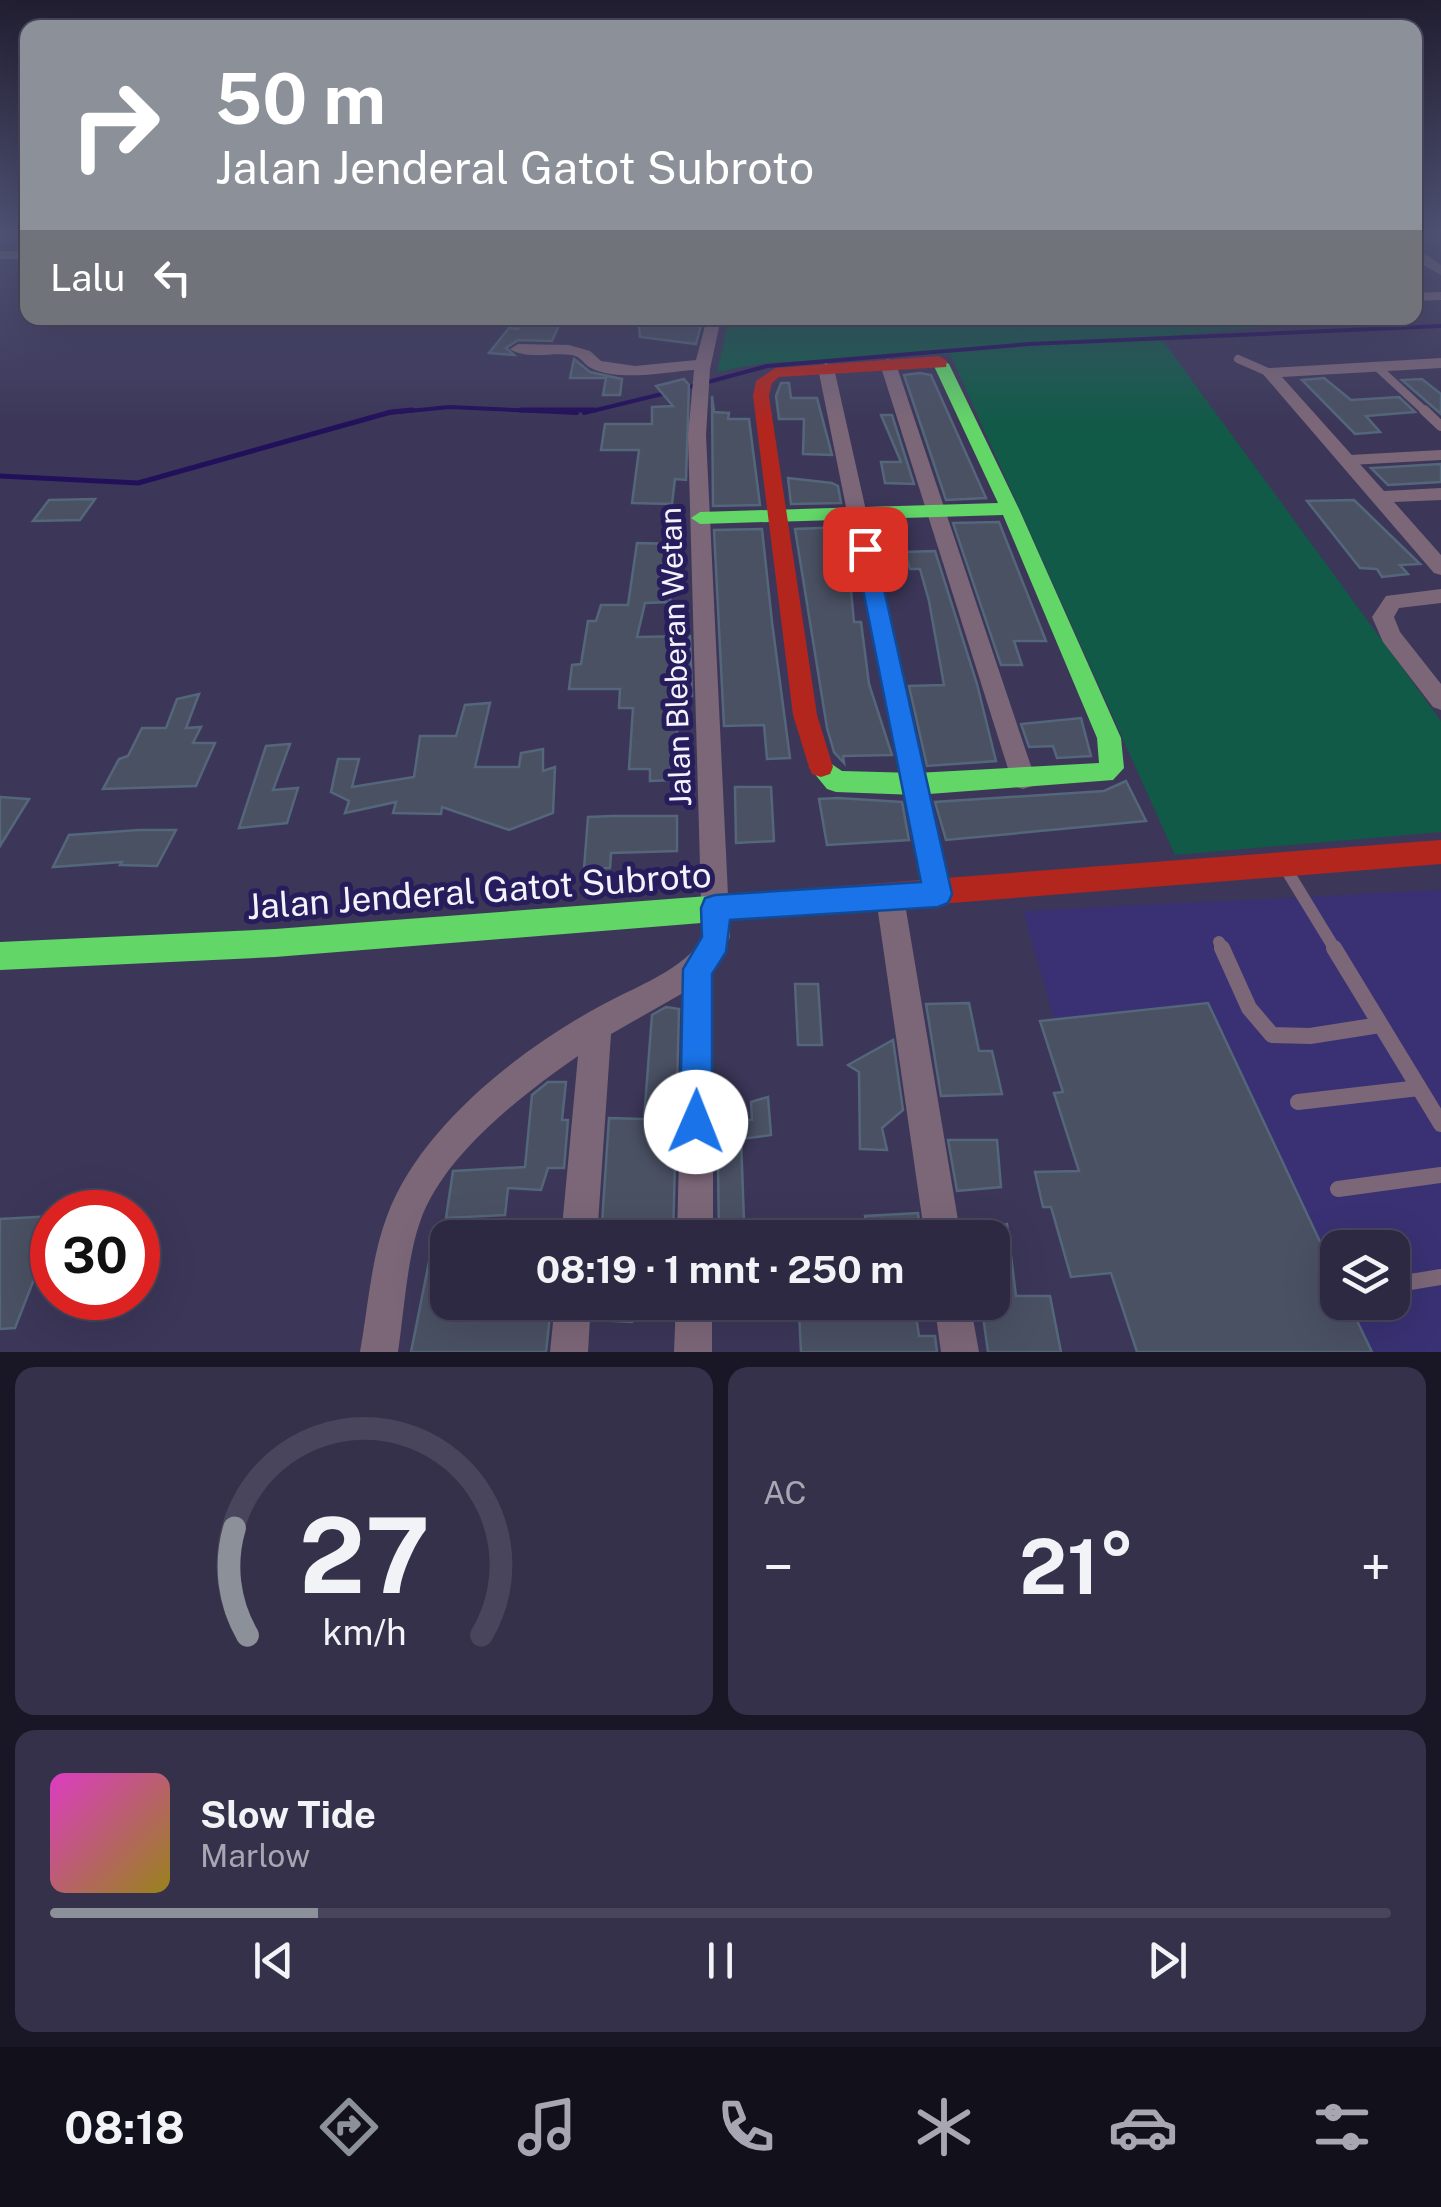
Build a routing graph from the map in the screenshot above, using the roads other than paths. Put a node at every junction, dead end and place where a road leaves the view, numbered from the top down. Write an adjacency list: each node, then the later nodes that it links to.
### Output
1 (712, 325): 6 (street, Jalan Bleberan Wetan)
2 (518, 349): 6 (street)
3 (1238, 359): 9 (lane)
4 (1441, 363): 7 (street)
5 (888, 364): 8 (main road); 15 (main road); 16 (street)
6 (702, 366): 19 (street, Jalan Bleberan Wetan)
7 (1377, 367): 9 (street); 10 (lane)
8 (826, 368): 17 (main road); 18 (street)
9 (1270, 373): 12 (street)
10 (1441, 426)
11 (1441, 455): 12 (lane)
12 (1350, 460): 14 (street)
13 (1441, 494): 14 (street)
14 (1382, 497): 20 (street)
15 (1010, 510): 16 (main road); 23 (main road)
16 (937, 513): 18 (main road); 23 (street)
17 (778, 516): 18 (main road); 19 (main road); 24 (main road)
18 (859, 517): 24 (street)
19 (700, 518): 29 (street, Jalan Bleberan Wetan)
20 (1441, 568)
21 (1441, 596): 22 (street)
22 (1441, 701)
23 (1023, 778): 24 (main road)
24 (916, 784): 27 (street)
25 (1441, 852): 26 (main road, Jalan Jenderal Gatot Subroto)
26 (1284, 866): 27 (main road, Jalan Jenderal Gatot Subroto); 34 (lane)
27 (938, 894): 28 (main road, Jalan Jenderal Gatot Subroto)
28 (890, 898): 29 (main road, Jalan Jenderal Gatot Subroto); 42 (street)
29 (715, 908): 31 (main road, Jalan Jenderal Gatot Subroto); 32 (street, Jalan Bleberan Wetan)
30 (1219, 942): 34 (lane)
31 (0, 956)
32 (698, 969): 33 (street); 41 (street)
33 (596, 1025): 40 (street); 48 (street)
34 (1380, 1025): 35 (lane)
35 (1419, 1088): 36 (lane); 37 (lane)
36 (1298, 1102)
37 (1441, 1124)
38 (1441, 1175): 39 (lane)
39 (1338, 1189)
40 (580, 1220)
41 (695, 1220)
42 (940, 1220)
43 (1441, 1277): 44 (lane)
44 (1410, 1282)
45 (572, 1320): 49 (street)
46 (694, 1320): 50 (street)
47 (955, 1320): 51 (street)
48 (379, 1352)
49 (569, 1352)
50 (694, 1352)
51 (960, 1352)

